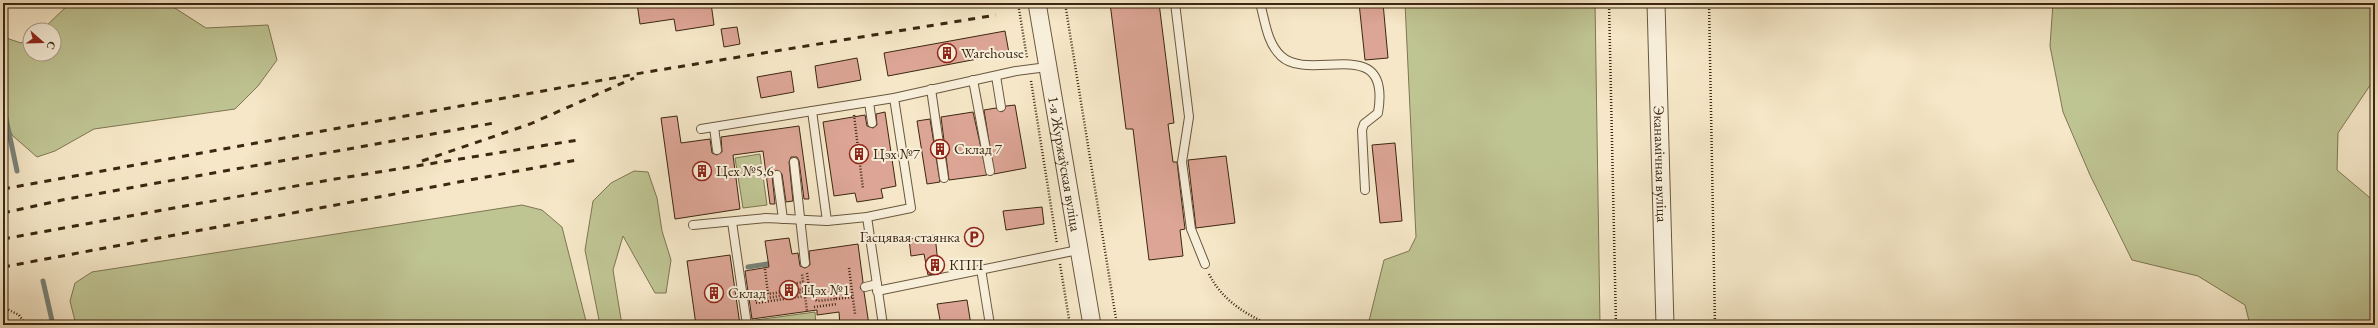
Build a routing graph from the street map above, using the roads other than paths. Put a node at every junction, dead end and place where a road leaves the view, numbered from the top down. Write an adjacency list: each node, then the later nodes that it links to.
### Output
1 (1037, 3): 5 (street, 1-я Журжаўская вуліца)
2 (1175, 3): 30 (lane)
3 (1260, 3): 21 (lane)
4 (1656, 3): 38 (street, Эканамічная вуліца)
5 (1047, 67): 6 (lane); 28 (street, 1-я Журжаўская вуліца)
6 (996, 76): 7 (lane); 11 (lane)
7 (973, 80): 8 (lane); 18 (lane)
8 (931, 90): 9 (lane); 20 (lane)
9 (894, 98): 10 (lane); 22 (lane)
10 (869, 102): 12 (lane); 13 (lane)
11 (1001, 107)
12 (812, 111): 14 (lane); 25 (lane)
13 (872, 123)
14 (714, 127): 15 (lane); 16 (lane)
15 (701, 129)
16 (717, 150)
17 (794, 162): 24 (lane)
18 (990, 171)
19 (777, 175): 23 (lane)
20 (944, 178)
21 (1365, 190)
22 (867, 217): 25 (lane); 33 (lane)
23 (783, 219): 24 (lane); 26 (lane)
24 (800, 220): 25 (lane); 29 (lane)
25 (828, 221)
26 (732, 222): 27 (lane); 34 (lane)
27 (693, 226)
28 (1078, 250): 31 (lane); 37 (street, 1-я Журжаўская вуліца)
29 (805, 263)
30 (1204, 264)
31 (981, 269): 33 (lane); 36 (lane)
32 (865, 287): 33 (lane)
33 (877, 288): 35 (lane)
34 (747, 325)
35 (883, 325)
36 (990, 325)
37 (1092, 325)
38 (1665, 325)

